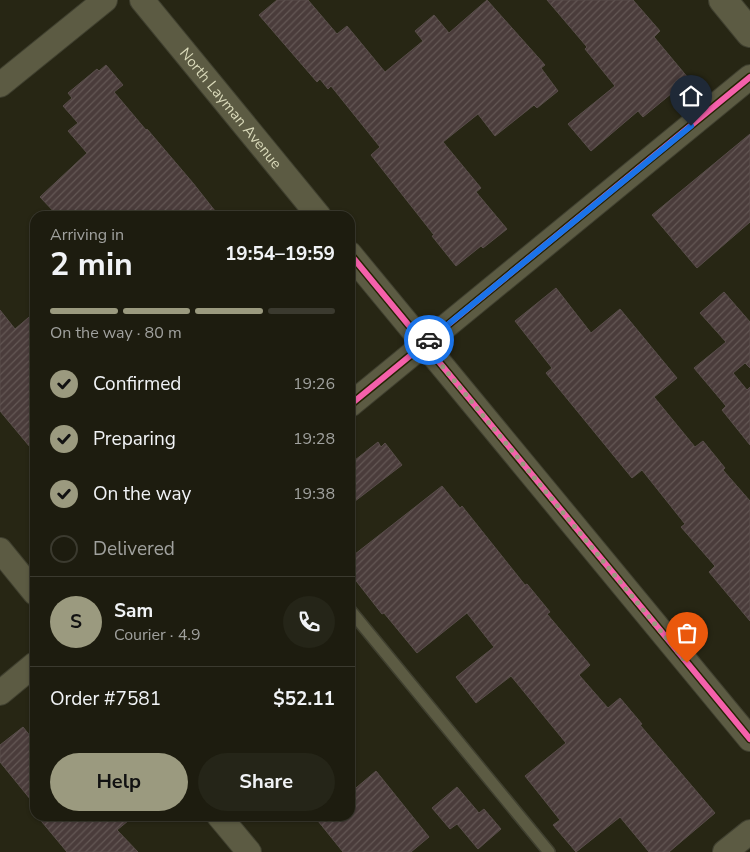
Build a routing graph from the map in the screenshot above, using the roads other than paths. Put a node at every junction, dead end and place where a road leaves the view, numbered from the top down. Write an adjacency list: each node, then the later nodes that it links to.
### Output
1 (105, 0): 6 (street)
2 (142, 0): 7 (street, North Layman Avenue)
3 (723, 0): 4 (street)
4 (750, 32)
5 (750, 78): 9 (street)
6 (0, 86)
7 (315, 211)
8 (355, 260): 9 (street)
9 (424, 344): 10 (street); 16 (street)
10 (355, 401)
11 (0, 550): 12 (street)
12 (30, 587)
13 (355, 616): 20 (lane)
14 (30, 668): 15 (street)
15 (0, 693)
16 (750, 739)
17 (223, 821): 19 (street)
18 (750, 832): 21 (street)
19 (249, 852)
20 (549, 852)
21 (725, 852)

